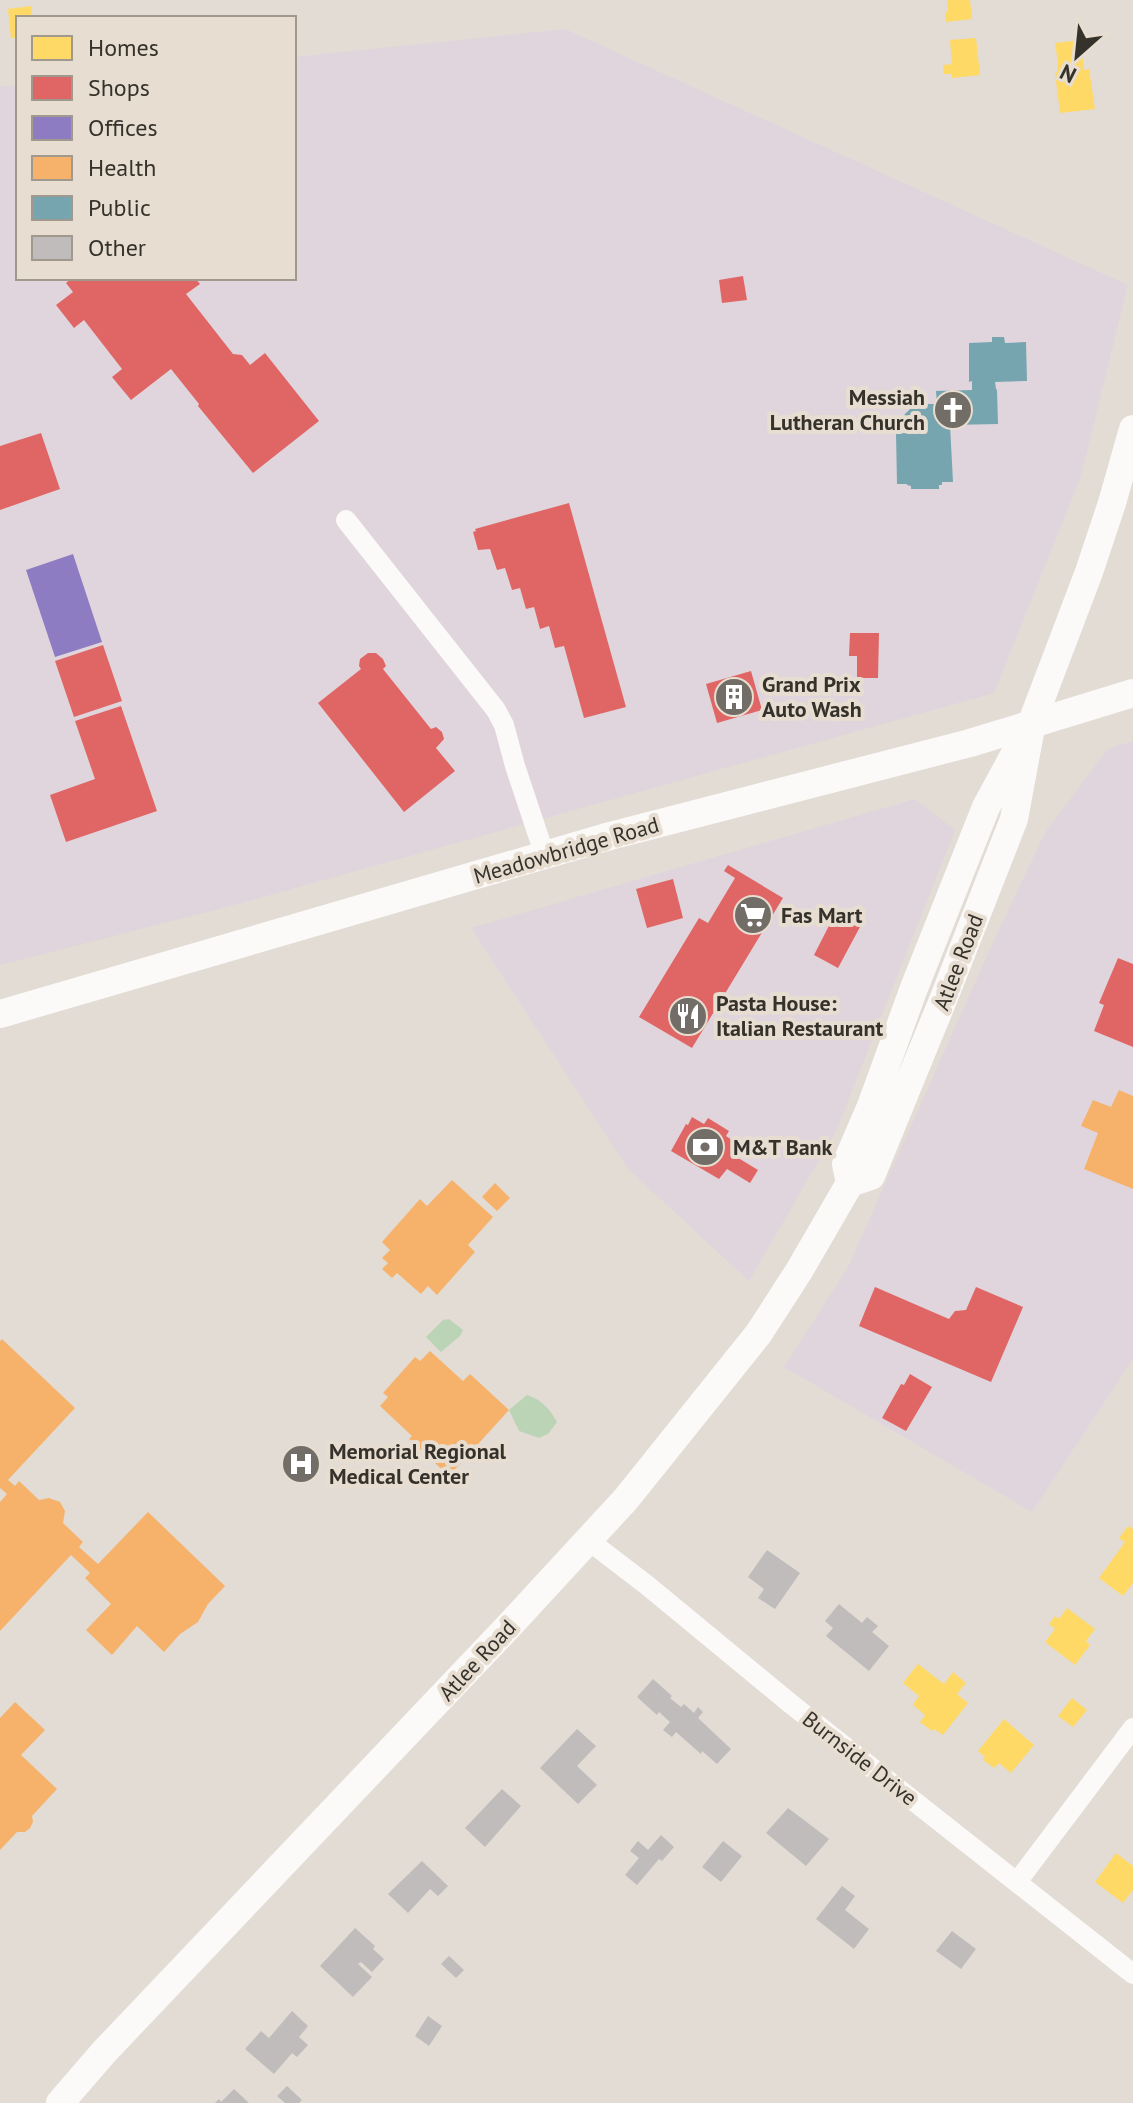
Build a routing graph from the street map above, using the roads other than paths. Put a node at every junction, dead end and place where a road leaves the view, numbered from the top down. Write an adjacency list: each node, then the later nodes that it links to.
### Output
1 (1133, 429): 4 (main road, Atlee Road)
2 (346, 520): 5 (street)
3 (1133, 693): 4 (main road, Meadowbridge Road)
4 (1032, 722): 5 (main road, Meadowbridge Road); 7 (main road, Atlee Road)
5 (545, 856): 6 (main road, Meadowbridge Road)
6 (0, 1014)
7 (588, 1540): 9 (street, Burnside Drive); 11 (main road, Atlee Road)
8 (1133, 1728): 9 (street)
9 (1017, 1882): 10 (street, Burnside Drive)
10 (1133, 1974)
11 (60, 2103)

